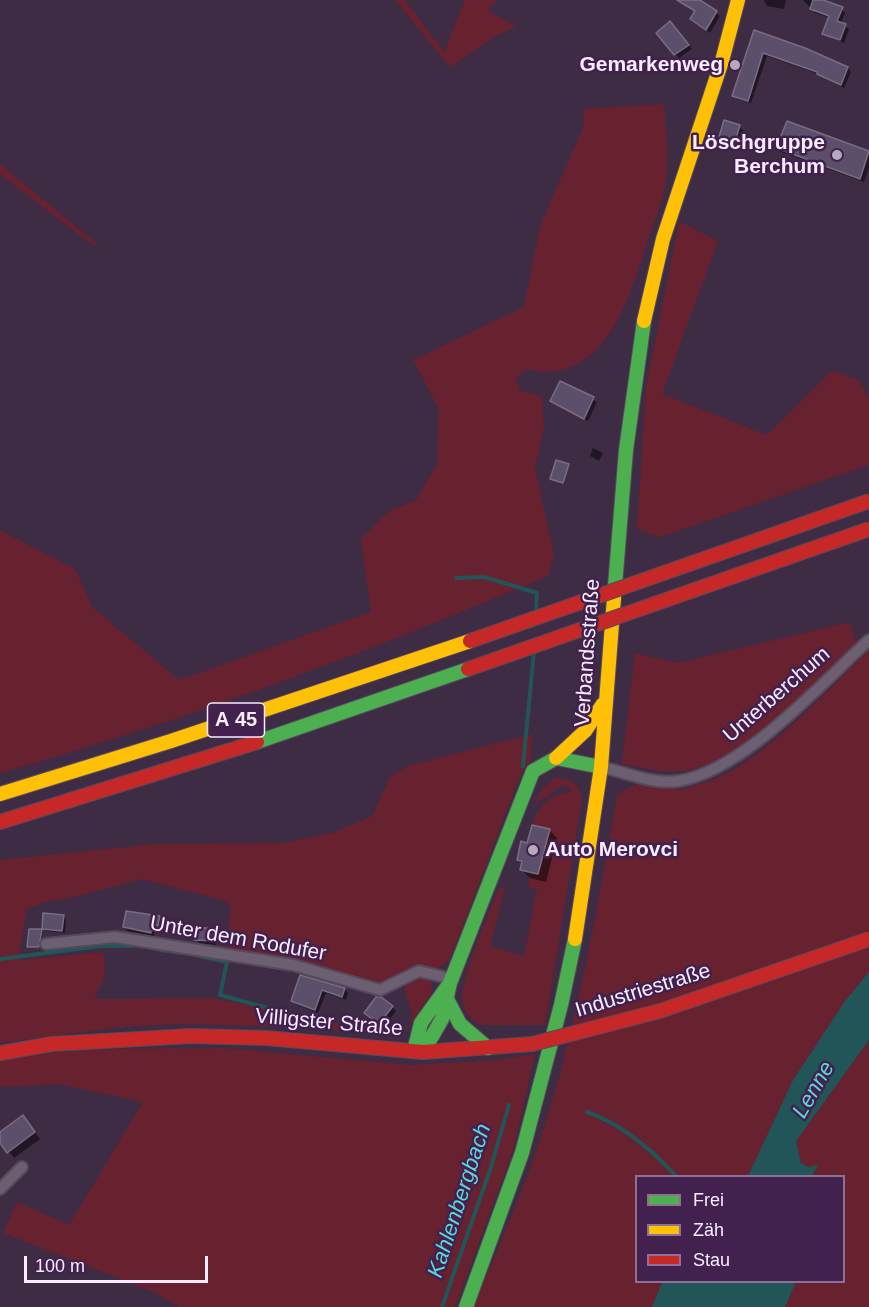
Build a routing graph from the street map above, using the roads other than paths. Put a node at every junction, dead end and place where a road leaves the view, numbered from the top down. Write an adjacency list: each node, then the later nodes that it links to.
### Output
1 (738, 0): 5 (main road, Verbandsstraße)
2 (869, 501): 8 (main road, A 45, bridge)
3 (869, 529): 9 (main road, A 45, bridge)
4 (869, 640): 7 (street, Unterberchum)
5 (604, 701): 6 (main road, Villigster Straße); 7 (main road, Verbandsstraße)
6 (556, 758): 7 (main road); 12 (main road, Villigster Straße)
7 (601, 767): 19 (main road, Verbandsstraße)
8 (0, 794)
9 (0, 822)
10 (869, 939): 14 (main road, Industriestraße, bridge)
11 (46, 944): 12 (street, Unter dem Rodufer)
12 (451, 981): 13 (main road, Villigster Straße); 15 (main road)
13 (448, 1001): 14 (main road); 15 (main road, Villigster Straße)
14 (488, 1048): 15 (main road, Industriestraße)
15 (419, 1051): 16 (main road, Villigster Straße)
16 (0, 1053)
17 (22, 1167): 18 (street)
18 (0, 1189)
19 (466, 1307)

